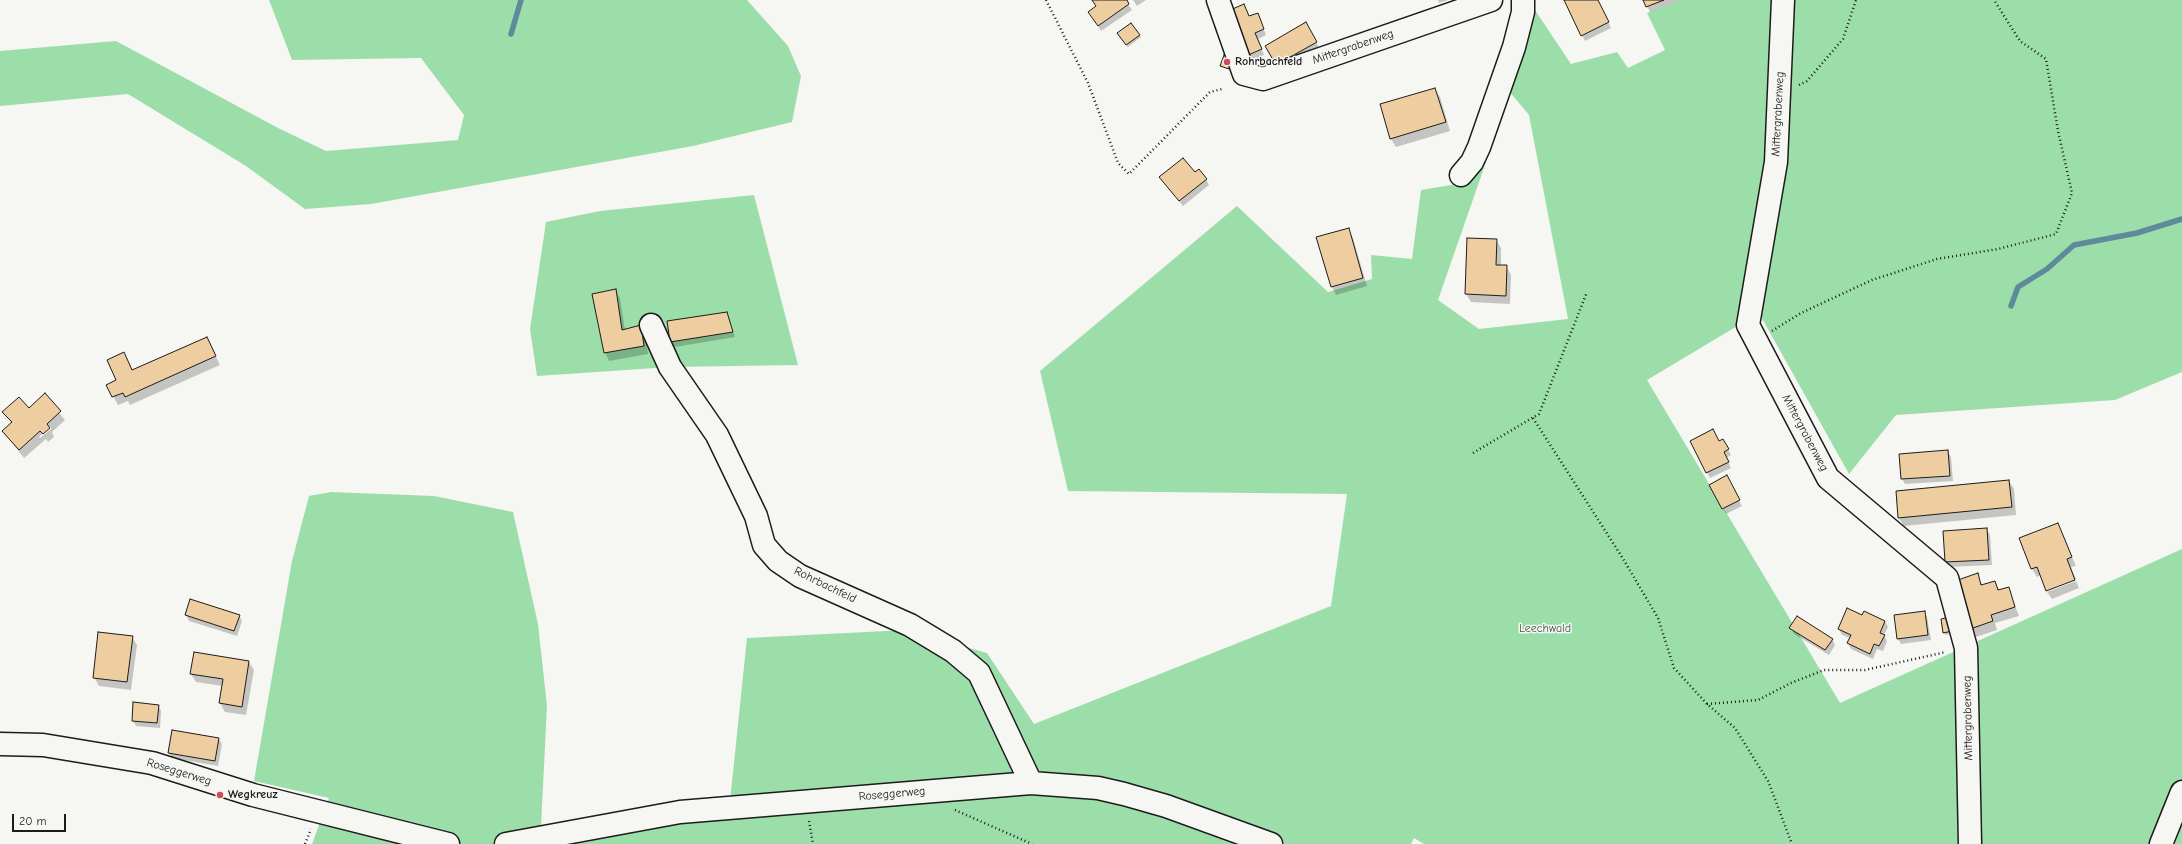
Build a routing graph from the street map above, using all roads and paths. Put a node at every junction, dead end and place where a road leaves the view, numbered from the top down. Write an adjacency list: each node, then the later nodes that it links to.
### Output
1 (1046, 0): 8 (path)
2 (1218, 0): 3 (street, Mittergrabenweg)
3 (1491, 0)
4 (1522, 0): 10 (street)
5 (1783, 0): 9 (street, Mittergrabenweg)
6 (1856, 0): 9 (path)
7 (1994, 0): 13 (path)
8 (1222, 89)
9 (1779, 95): 13 (street, Mittergrabenweg)
10 (1461, 175)
11 (1587, 292): 14 (path)
12 (651, 325): 19 (street, Rohrbachfeld)
13 (1756, 341): 16 (street, Mittergrabenweg)
14 (1533, 418): 15 (path); 17 (path)
15 (1473, 452)
16 (1966, 648): 17 (path); 27 (street, Mittergrabenweg)
17 (1707, 704): 26 (path)
18 (0, 744): 22 (street, Roseggerweg)
19 (1031, 783): 23 (street, Roseggerweg); 25 (street, Roseggerweg)
20 (2182, 792): 28 (street)
21 (952, 809): 24 (path)
22 (448, 844)
23 (506, 844)
24 (1032, 844)
25 (1271, 844)
26 (1792, 844)
27 (1970, 844)
28 (2161, 844)

